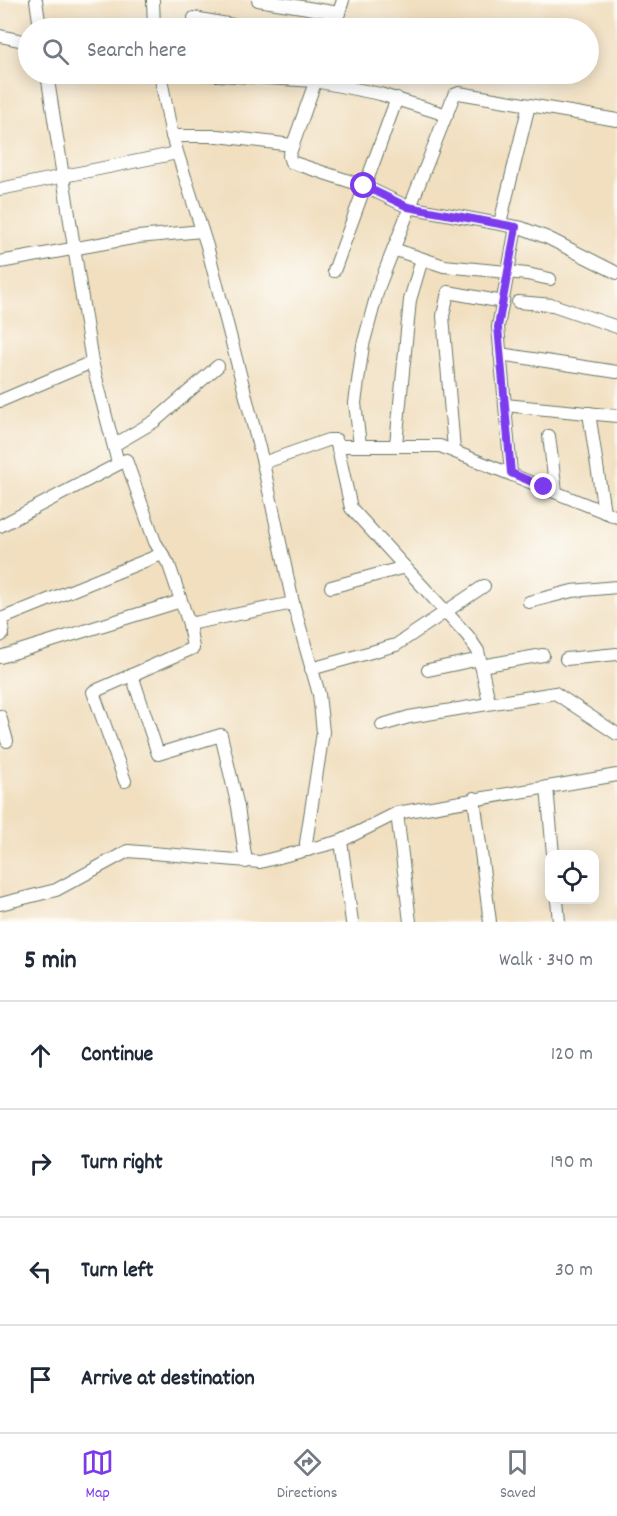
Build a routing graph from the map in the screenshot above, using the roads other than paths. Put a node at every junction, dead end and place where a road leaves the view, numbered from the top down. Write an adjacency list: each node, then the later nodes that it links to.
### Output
1 (36, 0): 6 (street)
2 (153, 0): 7 (street)
3 (258, 0): 5 (street)
4 (343, 0): 5 (street)
5 (339, 13): 8 (street)
6 (39, 18)
7 (154, 18)
8 (337, 18)
9 (0, 36): 10 (street)
10 (18, 40)
11 (49, 84): 22 (street)
12 (162, 84): 19 (street)
13 (314, 84): 20 (street)
14 (343, 84): 15 (street)
15 (397, 98): 17 (street); 23 (street)
16 (529, 105): 17 (street); 18 (street); 26 (street)
17 (447, 115): 25 (street)
18 (617, 120)
19 (172, 136): 20 (street); 21 (street)
20 (292, 145): 23 (street)
21 (177, 153): 22 (street); 28 (street)
22 (63, 175): 24 (street); 29 (street)
23 (364, 186): 25 (street); 33 (street)
24 (0, 189)
25 (408, 207): 26 (street); 30 (street)
26 (500, 223): 27 (street)
27 (516, 227): 34 (street); 35 (street)
28 (202, 231): 29 (street); 55 (street)
29 (74, 247): 32 (street); 41 (street)
30 (393, 249): 31 (street); 51 (street)
31 (422, 259): 34 (street); 49 (street)
32 (0, 262)
33 (334, 271)
34 (508, 272): 36 (street); 37 (street)
35 (617, 273)
36 (550, 279)
37 (503, 302): 40 (street); 53 (street)
38 (518, 302): 39 (street)
39 (617, 327)
40 (500, 354): 43 (street); 45 (street)
41 (92, 362): 44 (street); 50 (street)
42 (218, 366): 50 (street)
43 (617, 372)
44 (0, 401)
45 (505, 405): 46 (street); 56 (street)
46 (589, 413): 47 (street); 58 (street)
47 (617, 416)
48 (549, 436): 57 (street)
49 (396, 444): 51 (street); 53 (street)
50 (114, 445): 54 (street)
51 (360, 445): 52 (street)
52 (339, 446): 55 (street); 62 (street)
53 (454, 450): 56 (street)
54 (118, 463): 60 (street); 61 (street)
55 (263, 463): 67 (street)
56 (511, 473): 57 (street)
57 (556, 492): 58 (street)
58 (604, 512): 59 (street)
59 (617, 517)
60 (0, 526)
61 (162, 554): 66 (street); 71 (street)
62 (405, 567): 64 (street); 69 (street)
63 (484, 586): 69 (street)
64 (331, 587)
65 (617, 587): 68 (street)
66 (182, 601): 70 (street); 74 (street)
67 (293, 603): 70 (street); 77 (street)
68 (529, 603)
69 (448, 613): 76 (street); 77 (street)
70 (189, 624): 79 (street)
71 (0, 636)
72 (617, 654): 75 (street)
73 (543, 655): 76 (street)
74 (0, 657)
75 (566, 659)
76 (480, 663): 78 (street); 80 (street)
77 (312, 669): 91 (street)
78 (428, 670)
79 (132, 675): 86 (street); 93 (street)
80 (489, 702): 82 (street); 83 (street)
81 (0, 716): 84 (street)
82 (382, 725)
83 (617, 734)
84 (7, 741)
85 (617, 775): 87 (street)
86 (125, 781)
87 (547, 787): 88 (street); 92 (street)
88 (474, 798): 89 (street); 98 (street)
89 (398, 813): 90 (street); 97 (street)
90 (341, 841): 91 (street); 96 (street)
91 (308, 850): 93 (street)
92 (553, 850)
93 (246, 862): 94 (street)
94 (0, 904)
95 (557, 904): 99 (street)
96 (352, 922)
97 (410, 922)
98 (490, 922)
99 (559, 922)

